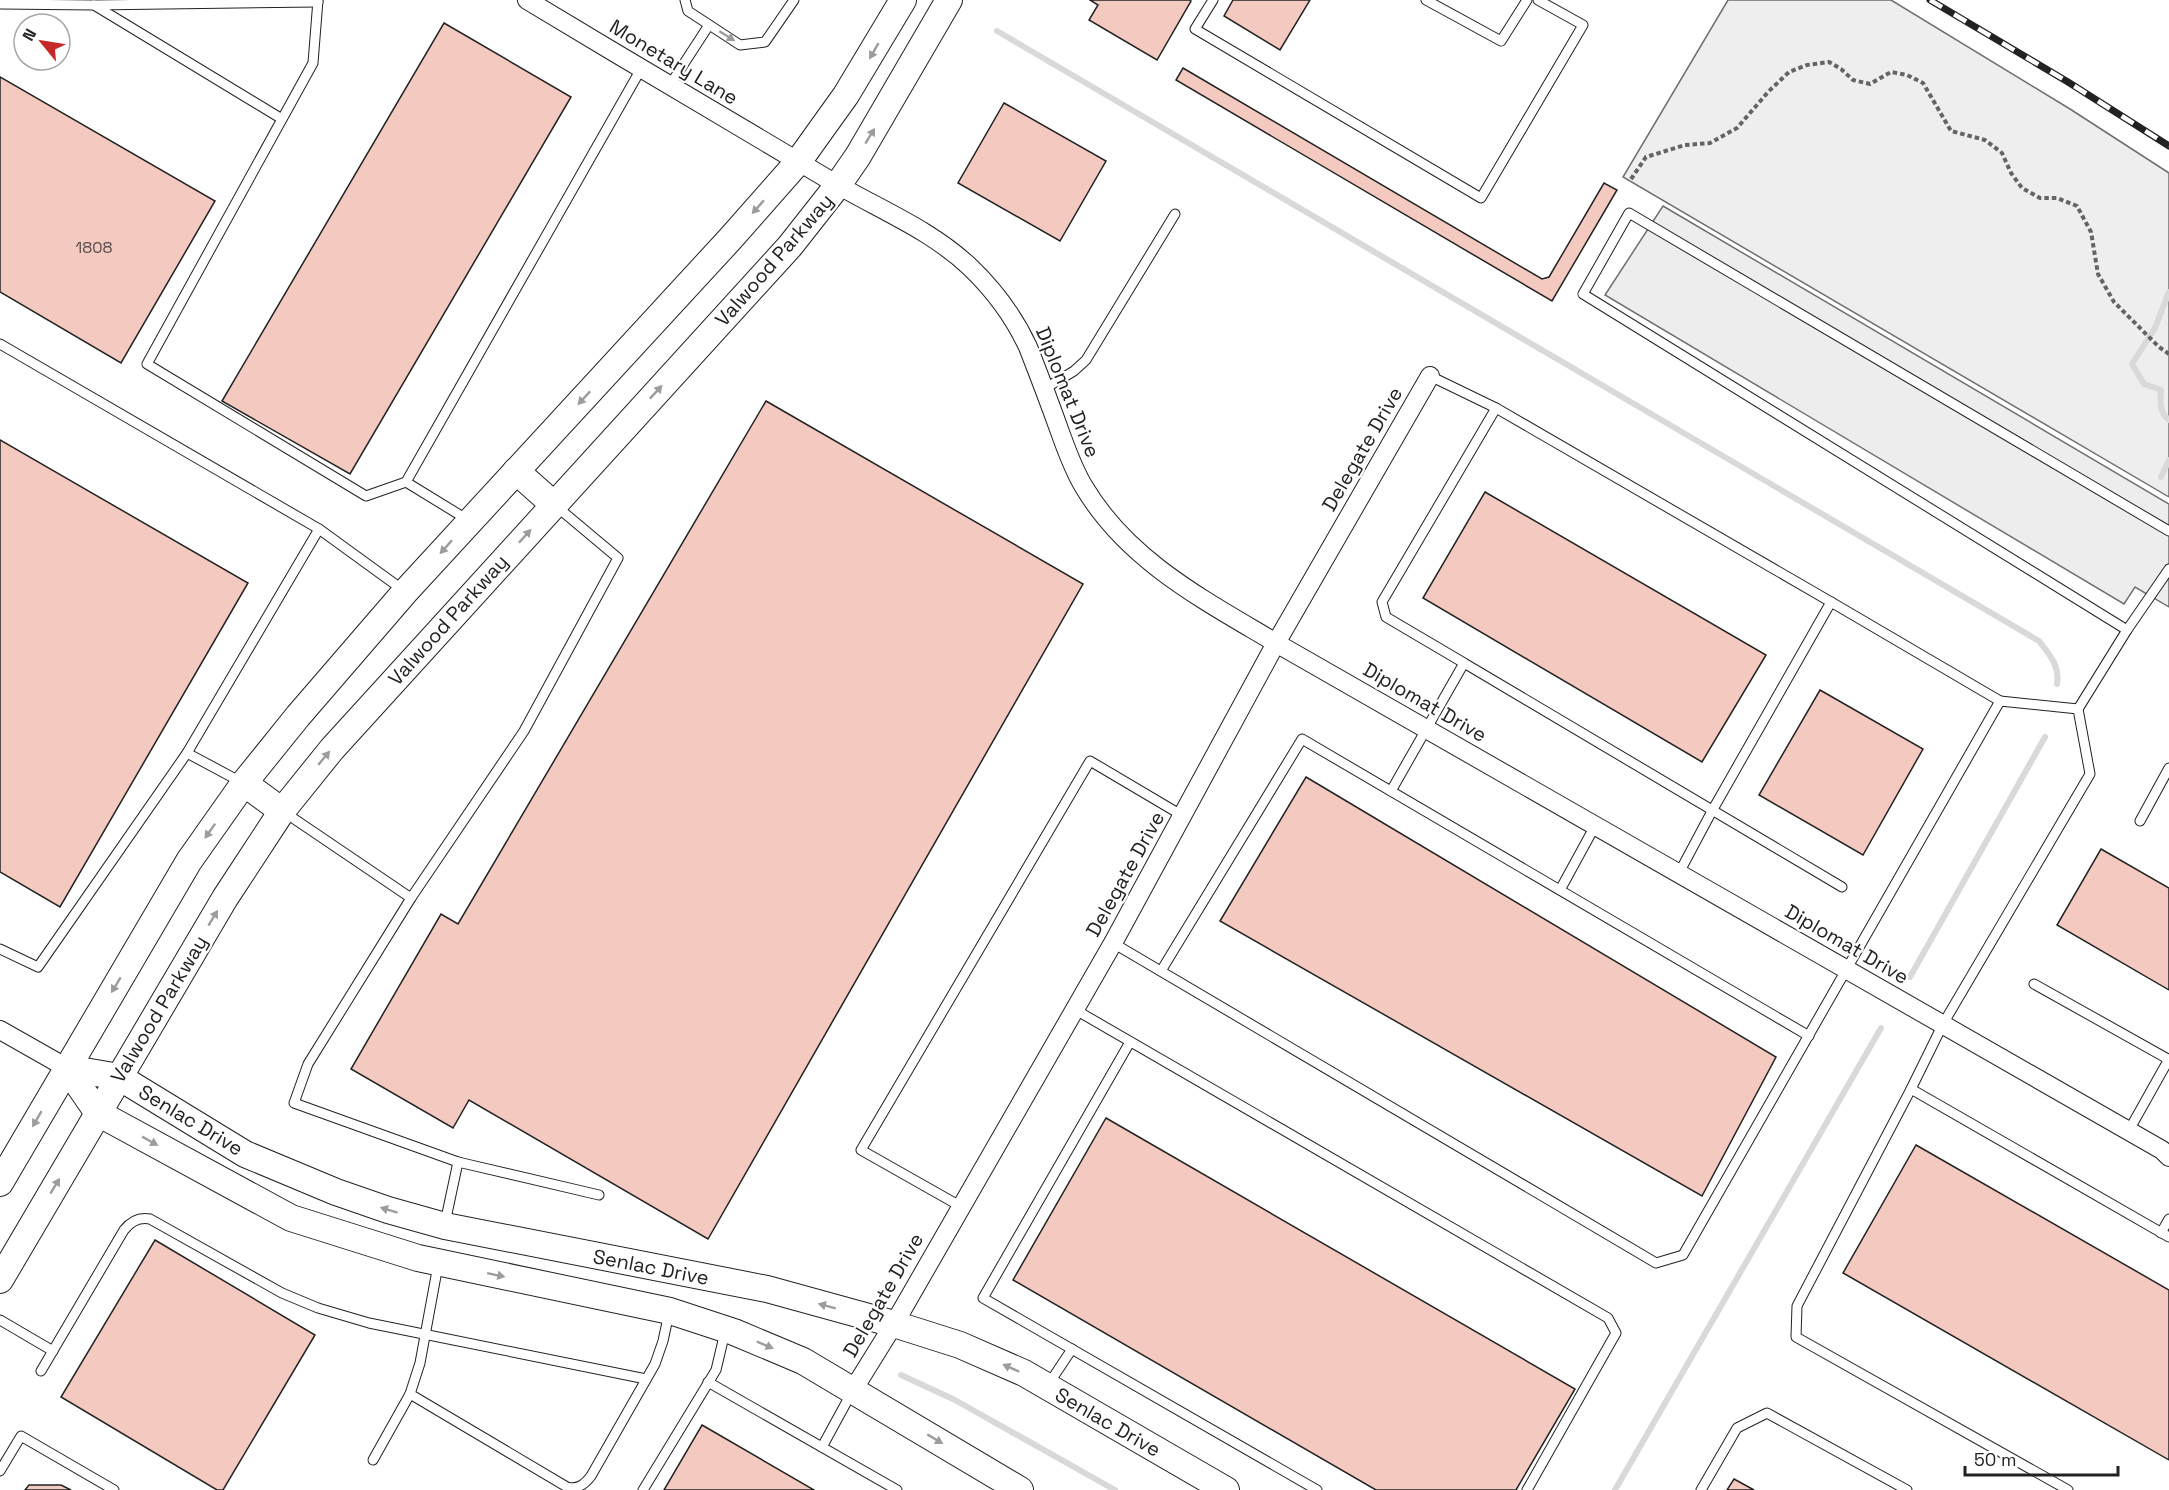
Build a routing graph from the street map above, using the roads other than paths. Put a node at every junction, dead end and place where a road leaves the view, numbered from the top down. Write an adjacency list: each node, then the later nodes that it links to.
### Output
1 (527, 0): 15 (street, Monetary Lane)
2 (685, 0): 14 (lane)
3 (794, 0): 14 (lane, one-way to 3)
4 (949, 0): 19 (main road, Valwood Parkway, one-way to 4)
5 (1213, 0): 8 (lane)
6 (1426, 0): 7 (lane)
7 (1527, 0)
8 (1538, 0)
9 (318, 1): 13 (lane); 17 (lane)
10 (16, 2): 12 (lane); 13 (lane)
11 (898, 2): 18 (main road, one-way to 18)
12 (0, 4)
13 (94, 5): 17 (lane)
14 (709, 25): 16 (lane)
15 (641, 69): 16 (street, Monetary Lane); 26 (lane)
16 (670, 85): 18 (street, Monetary Lane)
17 (282, 119): 26 (lane)
18 (798, 162): 19 (street, Diplomat Drive); 25 (main road, one-way to 25)
19 (838, 185): 23 (street, Diplomat Drive); 27 (main road, Valwood Parkway, one-way to 19)
20 (1175, 214): 23 (lane)
21 (0, 344): 29 (lane)
22 (1430, 376): 24 (lane); 35 (street, Delegate Drive)
23 (1044, 389): 35 (street, Diplomat Drive)
24 (1496, 408): 33 (lane); 36 (lane)
25 (516, 471): 27 (main road); 28 (main road)
26 (406, 482): 28 (lane)
27 (553, 504): 44 (main road, Valwood Parkway, one-way to 27); 52 (lane)
28 (470, 521): 32 (main road, one-way to 32)
29 (319, 529): 32 (lane); 40 (lane)
30 (2169, 531): 34 (lane)
31 (2169, 569): 34 (lane)
32 (405, 592): 42 (main road)
33 (1831, 602): 37 (lane); 45 (lane)
34 (2127, 630): 38 (lane)
35 (1276, 643): 39 (street, Diplomat Drive); 46 (street, Delegate Drive)
36 (1464, 663): 39 (lane); 45 (lane)
37 (2000, 701): 38 (lane); 55 (lane)
38 (2078, 709): 59 (lane)
39 (1428, 729): 43 (lane); 48 (street, Diplomat Drive)
40 (187, 753): 42 (lane); 54 (lane)
41 (2169, 768): 47 (lane)
42 (244, 783): 44 (main road); 64 (main road, one-way to 64)
43 (1391, 791): 51 (lane); 56 (lane)
44 (282, 811): 52 (lane); 65 (main road, Valwood Parkway, one-way to 44)
45 (1712, 811): 49 (lane); 50 (lane)
46 (1183, 816): 53 (street, Delegate Drive); 73 (lane)
47 (2140, 821)
48 (1595, 826): 49 (street, Diplomat Drive); 51 (lane)
49 (1679, 873): 55 (street, Diplomat Drive)
50 (1842, 887)
51 (1560, 890): 61 (lane)
52 (411, 898): 70 (lane)
53 (1113, 943): 56 (lane); 58 (street, Delegate Drive)
54 (0, 949)
55 (1847, 970): 59 (street, Diplomat Drive); 61 (lane)
56 (1161, 972): 61 (lane)
57 (2034, 984): 63 (lane)
58 (1074, 1010): 62 (lane); 73 (street, Delegate Drive)
59 (1943, 1024): 66 (lane); 68 (street, Diplomat Drive)
60 (0, 1030): 64 (street, Senlac Drive)
61 (1809, 1036)
62 (1130, 1042): 84 (lane); 101 (lane)
63 (2169, 1059): 68 (lane)
64 (67, 1068): 65 (main road, Senlac Drive); 67 (main road, Senlac Drive); 71 (main road, one-way to 71)
65 (119, 1077): 67 (main road, Valwood Parkway); 75 (main road, Senlac Drive, one-way to 65)
66 (1911, 1089): 76 (lane); 104 (lane)
67 (98, 1113): 77 (main road, Senlac Drive, one-way to 77); 78 (main road, Valwood Parkway, one-way to 67)
68 (2128, 1132): 69 (street, Diplomat Drive)
69 (2167, 1153)
70 (458, 1162): 72 (lane); 75 (lane)
71 (0, 1184)
72 (598, 1195)
73 (960, 1206): 81 (street, Delegate Drive)
74 (2169, 1219): 76 (lane)
75 (445, 1226): 77 (main road); 81 (main road, Senlac Drive, one-way to 75)
76 (2165, 1235)
77 (438, 1263): 79 (main road, Senlac Drive, one-way to 79); 83 (lane)
78 (0, 1280)
79 (670, 1311): 82 (main road, Senlac Drive); 87 (lane)
80 (0, 1320): 85 (lane)
81 (894, 1324): 89 (main road, Senlac Drive, one-way to 81); 90 (street, Delegate Drive)
82 (725, 1329): 88 (lane); 90 (main road, Senlac Drive, one-way to 90)
83 (425, 1335): 85 (lane); 87 (lane); 91 (lane)
84 (1072, 1349): 89 (lane); 100 (lane)
85 (53, 1351): 86 (lane)
86 (41, 1371)
87 (646, 1379): 91 (lane)
88 (708, 1382): 92 (lane); 96 (lane)
89 (1047, 1387): 99 (main road, Senlac Drive)
90 (853, 1390): 92 (lane); 98 (main road, Senlac Drive, one-way to 98)
91 (410, 1394): 93 (lane)
92 (822, 1447): 97 (lane)
93 (373, 1460)
94 (0, 1471): 95 (lane)
95 (114, 1490)
96 (643, 1490)
97 (897, 1490)
98 (1020, 1490)
99 (1226, 1490)
100 (1317, 1490)
101 (1527, 1490)
102 (1701, 1490): 103 (lane)
103 (1907, 1490)
104 (2068, 1490)

